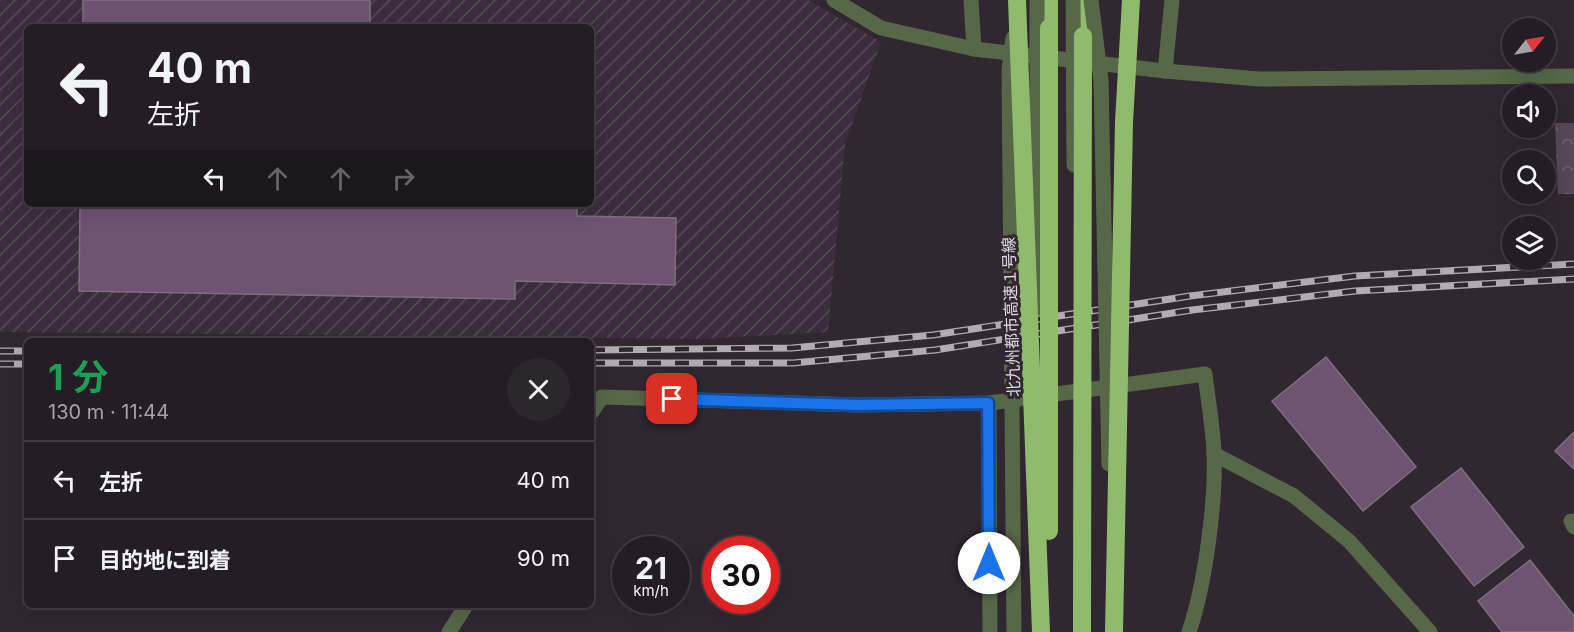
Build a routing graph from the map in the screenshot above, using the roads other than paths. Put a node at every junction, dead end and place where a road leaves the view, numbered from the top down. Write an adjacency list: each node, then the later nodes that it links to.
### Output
1 (834, 0): 11 (street)
2 (971, 0): 11 (street)
3 (1018, 0): 20 (street, bridge); 21 (highway, 北九州都市高速１号線, bridge)
4 (1037, 0): 21 (street, bridge)
5 (1049, 0): 22 (highway, bridge)
6 (1073, 0): 23 (street, bridge)
7 (1085, 0): 23 (highway, bridge)
8 (1091, 0): 24 (street, bridge)
9 (1131, 0): 24 (highway, bridge)
10 (1172, 0): 12 (street)
11 (974, 49): 12 (street)
12 (1165, 71): 13 (street)
13 (1574, 76)
14 (988, 403): 15 (street); 16 (street); 19 (street)
15 (594, 409)
16 (1214, 454): 25 (street); 26 (street)
17 (464, 608): 18 (street)
18 (449, 632)
19 (990, 632)
20 (1014, 632)
21 (1039, 632)
22 (1049, 632)
23 (1083, 632)
24 (1113, 632)
25 (1188, 632)
26 (1430, 632)

